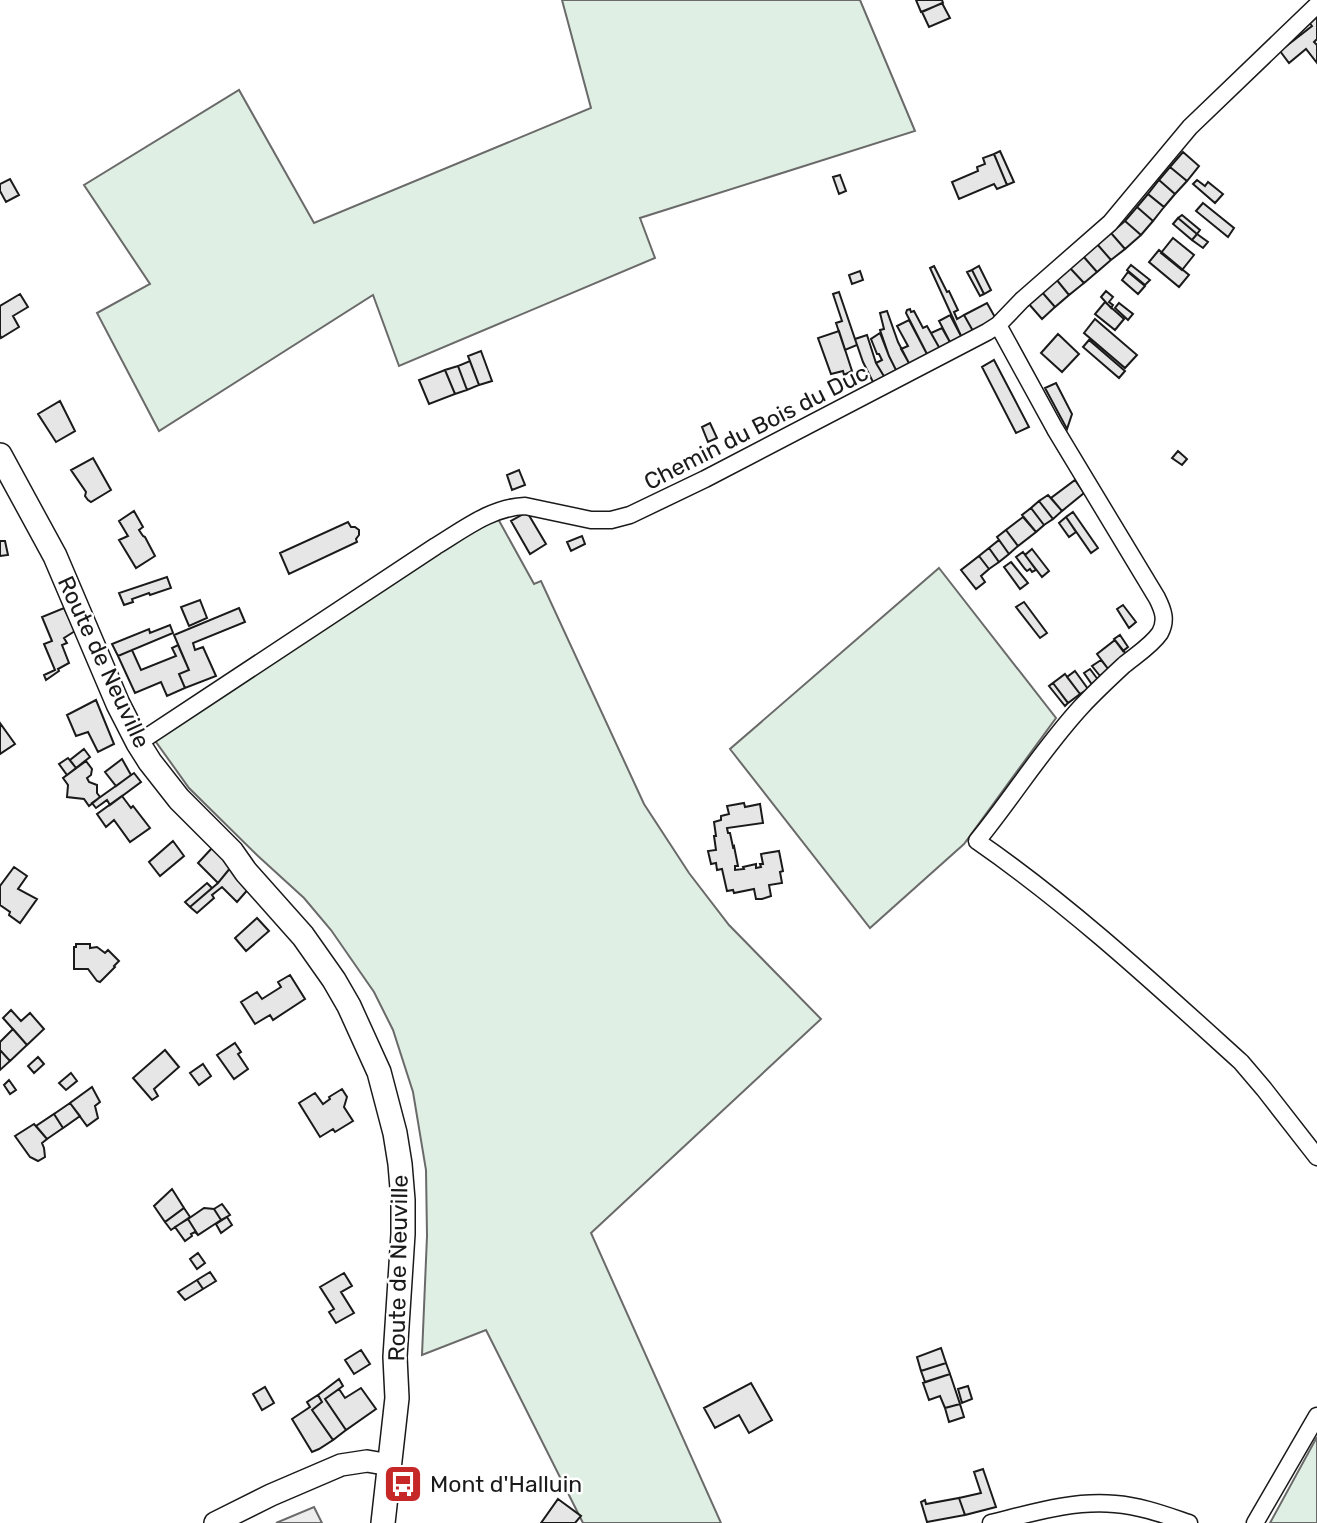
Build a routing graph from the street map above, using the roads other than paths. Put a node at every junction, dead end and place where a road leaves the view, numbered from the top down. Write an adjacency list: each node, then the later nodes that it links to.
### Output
1 (1317, 5): 2 (street, Chemin du Bois du Duc)
2 (998, 325): 4 (street, Chemin du Bois du Duc); 5 (street)
3 (0, 455): 4 (main road, Route de Neuville)
4 (138, 743): 7 (main road, Route de Neuville)
5 (1317, 1157)
6 (1317, 1416): 12 (street)
7 (390, 1465): 8 (street); 9 (main road, Route de Neuville)
8 (215, 1523)
9 (383, 1523)
10 (991, 1523): 11 (street)
11 (1189, 1523)
12 (1255, 1523)

